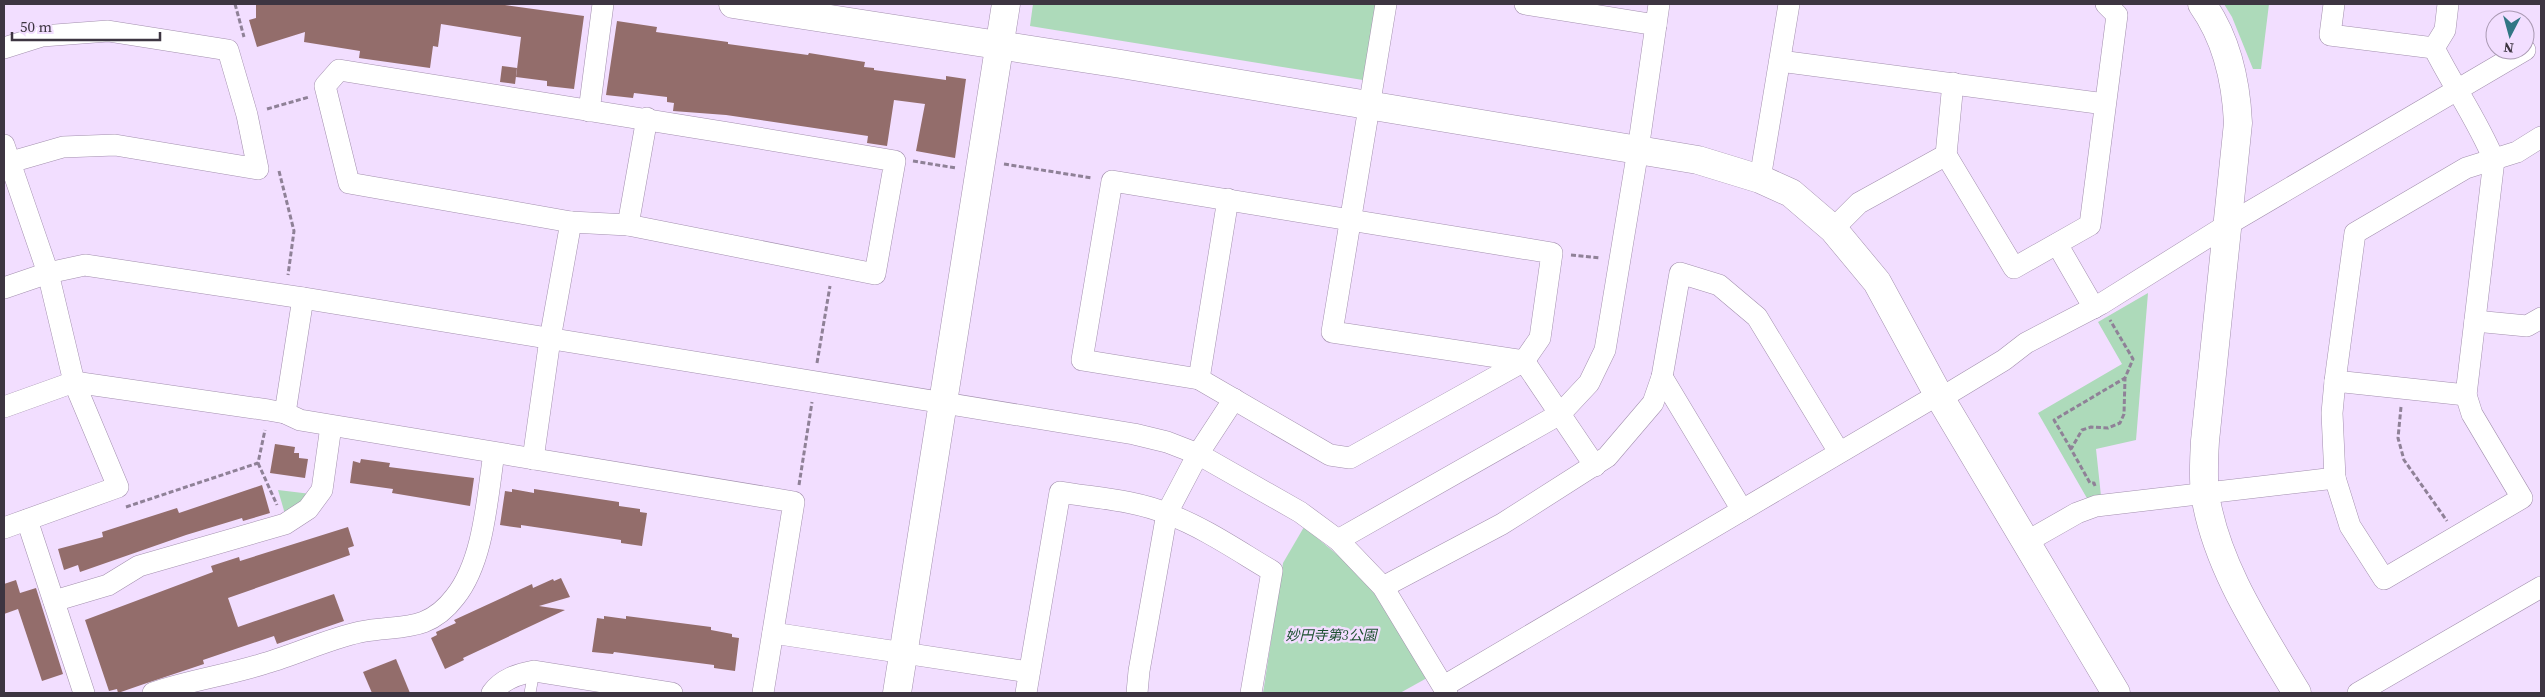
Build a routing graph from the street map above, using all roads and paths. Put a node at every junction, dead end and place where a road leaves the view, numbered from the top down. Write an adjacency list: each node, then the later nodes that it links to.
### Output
1 (603, 4): 24 (street)
2 (733, 4): 14 (street)
3 (1006, 4): 14 (street)
4 (1386, 4): 23 (street)
5 (1525, 4): 12 (street)
6 (1659, 4): 13 (street)
7 (1789, 4): 18 (street)
8 (2106, 4): 22 (street)
9 (2202, 4): 41 (street)
10 (2334, 4): 16 (street)
11 (2448, 4): 16 (street)
12 (1588, 9): 13 (street)
13 (1656, 26): 29 (street)
14 (999, 46): 23 (street); 66 (street)
15 (4, 48): 25 (street)
16 (2434, 48): 20 (street)
17 (2508, 60): 20 (street)
18 (1780, 61): 19 (street); 36 (street)
19 (1953, 83): 22 (street); 28 (street)
20 (2456, 90): 31 (street); 41 (street)
21 (326, 92): 24 (street); 25 (path); 40 (street)
22 (2106, 104): 44 (street)
23 (1368, 106): 29 (street); 39 (street)
24 (589, 111): 26 (street)
25 (247, 115): 30 (street)
26 (648, 118): 32 (street); 42 (street)
27 (2541, 137): 31 (street)
28 (1946, 155): 43 (street); 44 (street)
29 (1637, 156): 36 (street); 46 (street)
30 (6, 157): 48 (street)
31 (2494, 160): 53 (street); 59 (street)
32 (895, 161): 35 (path); 47 (street)
33 (1000, 163): 37 (path)
34 (278, 166): 50 (path)
35 (962, 169)
36 (1760, 179): 43 (street)
37 (1112, 181): 38 (street); 58 (street)
38 (1228, 199): 39 (street); 58 (street)
39 (1350, 219): 45 (street); 55 (street)
40 (571, 222): 42 (street); 54 (street)
41 (2227, 225): 51 (street); 79 (street)
42 (628, 226): 47 (street)
43 (1833, 229): 64 (street)
44 (2057, 244): 51 (street)
45 (1552, 253): 46 (path); 55 (street)
46 (1620, 261): 69 (street)
47 (833, 265): 60 (path)
48 (48, 273): 49 (street); 50 (street); 61 (street)
49 (4, 288)
50 (294, 297): 54 (street); 68 (street)
51 (2097, 306): 57 (path); 64 (street)
52 (2541, 318): 53 (street)
53 (2475, 321): 63 (street)
54 (550, 339): 60 (street); 75 (street)
55 (1524, 361): 65 (street); 69 (street)
56 (1662, 377): 72 (street); 77 (street); 83 (street)
57 (2125, 378): 71 (path); 71 (path)
58 (1198, 379): 65 (street)
59 (2335, 380): 62 (street); 78 (street)
60 (815, 381): 66 (street); 80 (path)
61 (74, 382): 67 (street); 68 (street); 85 (street)
62 (2404, 387): 63 (street); 88 (path)
63 (2466, 395): 88 (street)
64 (1939, 396): 72 (street); 90 (street)
65 (1234, 399): 74 (street)
66 (942, 403): 74 (street); 95 (street)
67 (4, 407)
68 (276, 411): 70 (street); 76 (path)
69 (1560, 414): 77 (street); 89 (street)
70 (331, 426): 73 (street); 86 (street)
71 (2071, 448): 81 (path)
72 (1839, 452): 83 (street)
73 (494, 453): 75 (street); 100 (street)
74 (1198, 454): 84 (street); 89 (street)
75 (533, 459): 80 (street)
76 (258, 463): 82 (path); 86 (path)
77 (1595, 466): 91 (street)
78 (2335, 478): 79 (street); 88 (street)
79 (2205, 492): 81 (street); 110 (street)
80 (794, 502): 94 (street)
81 (2096, 506): 90 (street)
82 (117, 510)
83 (1742, 510): 98 (street)
84 (1167, 513): 97 (street); 107 (street); 108 (street)
85 (27, 520): 87 (street); 93 (street)
86 (285, 524): 93 (street)
87 (4, 528)
88 (2455, 537)
89 (1338, 540): 91 (street)
90 (2026, 542): 109 (street)
91 (1383, 586): 98 (street)
92 (2541, 587): 111 (street)
93 (54, 601): 99 (street)
94 (773, 633): 95 (street); 104 (street)
95 (902, 652): 97 (street); 105 (street)
96 (534, 671): 101 (street); 102 (lane); 103 (street)
97 (1029, 672): 106 (street)
98 (1443, 690)
99 (84, 693)
100 (153, 693)
101 (492, 693)
102 (530, 693)
103 (672, 693)
104 (763, 693)
105 (897, 693)
106 (1026, 693)
107 (1137, 693)
108 (1252, 693)
109 (2116, 693)
110 (2297, 693)
111 (2358, 693)

